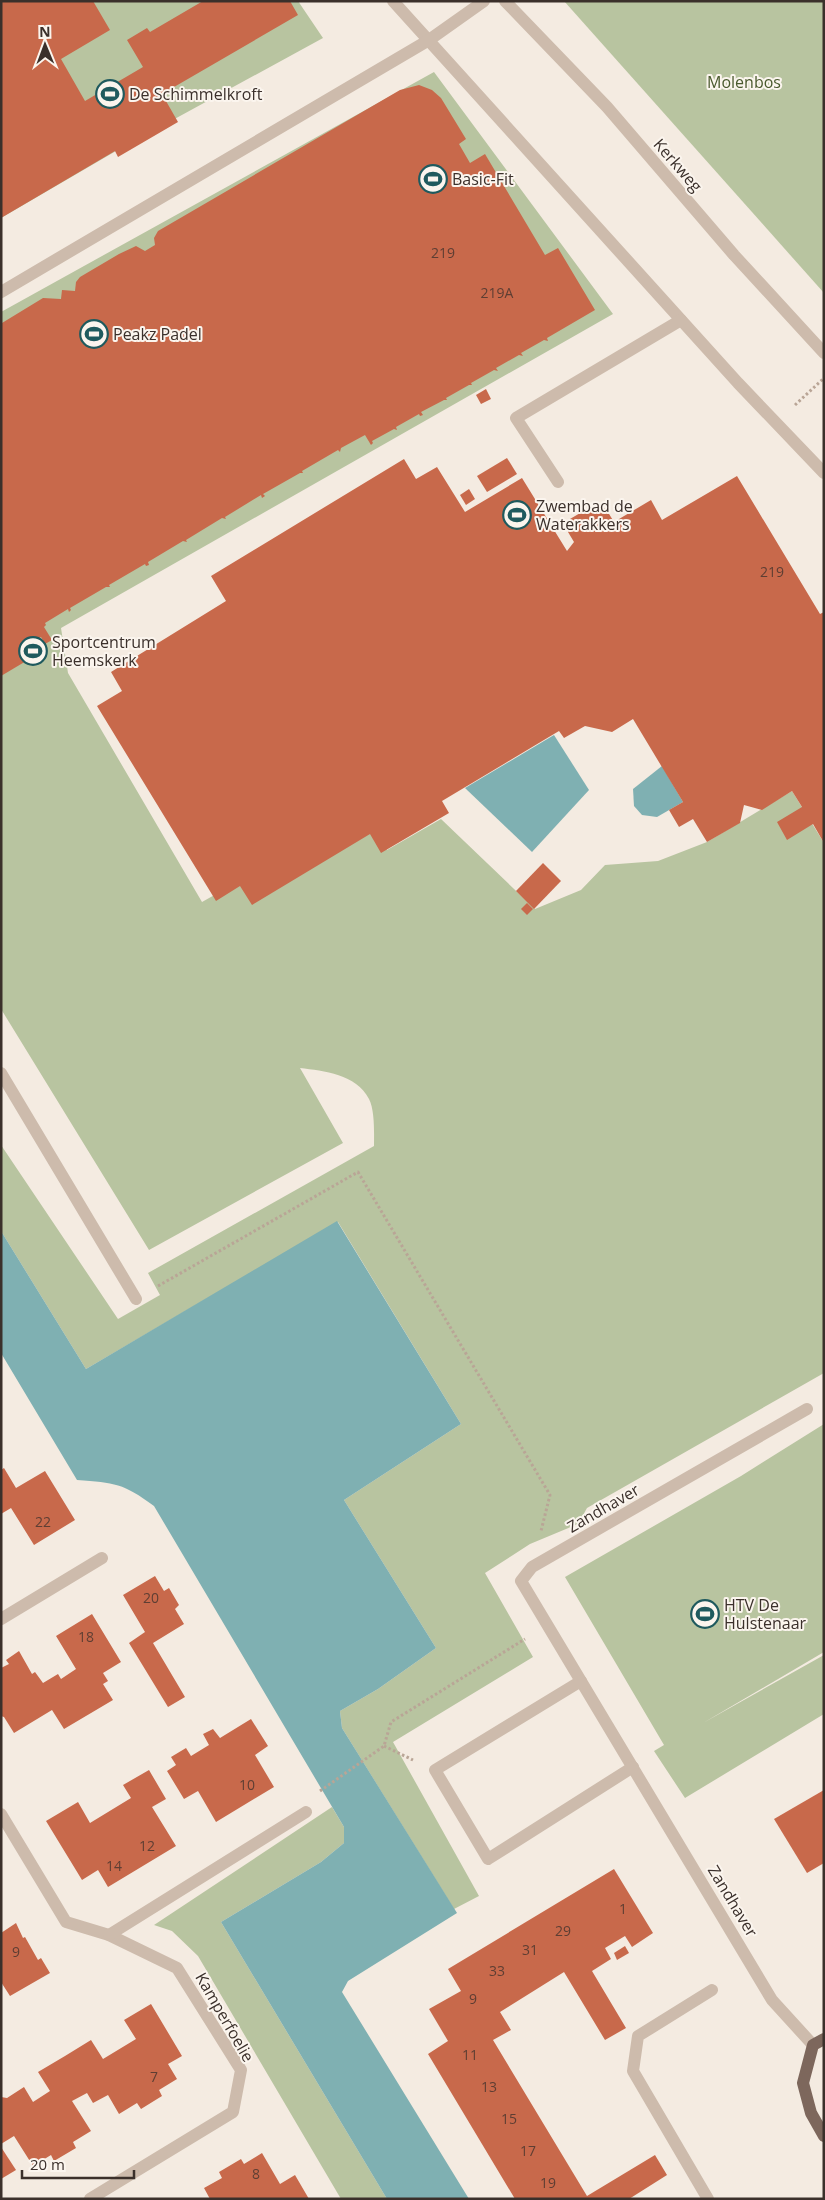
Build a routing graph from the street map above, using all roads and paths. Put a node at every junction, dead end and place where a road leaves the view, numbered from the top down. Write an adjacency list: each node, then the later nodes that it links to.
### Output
1 (393, 1): 4 (street)
2 (484, 1): 4 (street)
3 (505, 1): 7 (street, Kerkweg)
4 (429, 40): 5 (street); 6 (street)
5 (1, 292)
6 (681, 320): 9 (street); 11 (street)
7 (824, 353)
8 (824, 378): 9 (path)
9 (776, 422): 10 (street)
10 (824, 473)
11 (558, 482)
12 (1, 1074): 13 (street)
13 (136, 1299): 16 (path)
14 (807, 1409): 16 (street, Zandhaver)
15 (102, 1558): 17 (street)
16 (532, 1567): 18 (street, Zandhaver)
17 (1, 1619)
18 (547, 1625): 19 (street, Zandhaver); 21 (path)
19 (581, 1681): 20 (street, Zandhaver); 20 (street)
20 (633, 1768): 26 (street, Zandhaver)
21 (319, 1792)
22 (306, 1812): 24 (street)
23 (1, 1814): 24 (street, Kamperfoelie)
24 (109, 1935): 28 (street, Kamperfoelie)
25 (712, 1990): 29 (street)
26 (818, 2042): 27 (main road)
27 (824, 2136)
28 (90, 2199)
29 (708, 2199)

